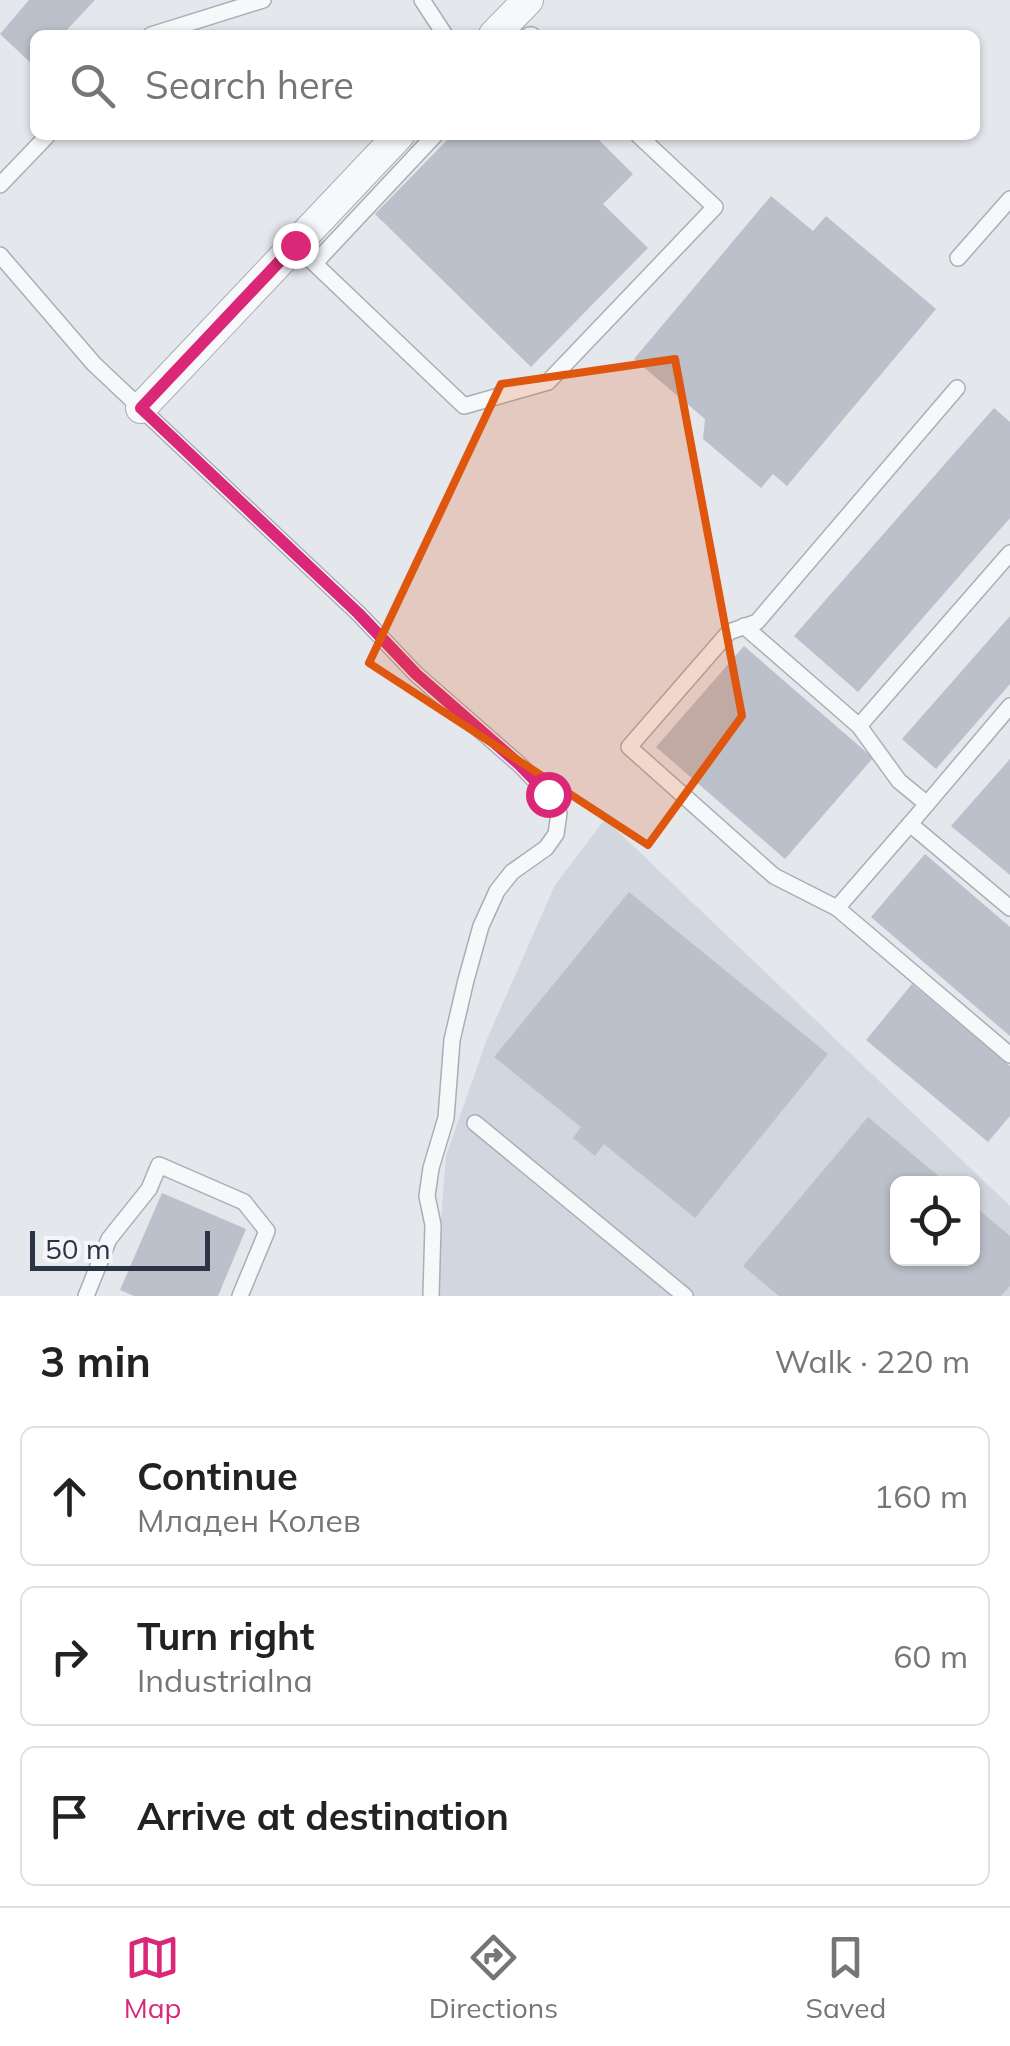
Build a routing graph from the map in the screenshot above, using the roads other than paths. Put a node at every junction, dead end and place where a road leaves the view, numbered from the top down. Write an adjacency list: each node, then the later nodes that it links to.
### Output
1 (263, 0): 4 (lane)
2 (422, 0): 5 (lane)
3 (528, 0): 6 (street)
4 (167, 30)
5 (442, 30)
6 (499, 30)
7 (43, 140): 11 (lane)
8 (396, 140): 13 (street)
9 (430, 140): 13 (lane)
10 (643, 140): 13 (lane)
11 (0, 185)
12 (1010, 199): 15 (lane)
13 (305, 254): 17 (street)
14 (0, 255): 17 (lane)
15 (958, 258)
16 (957, 388): 19 (lane)
17 (141, 408): 31 (lane)
18 (1010, 554): 21 (lane)
19 (744, 626): 21 (lane); 24 (lane)
20 (1010, 706): 22 (lane)
21 (859, 726): 22 (lane)
22 (927, 804): 23 (lane)
23 (910, 824): 24 (lane); 25 (lane)
24 (837, 908): 26 (lane)
25 (1010, 908)
26 (1010, 1055)
27 (475, 1123): 32 (lane)
28 (87, 1292): 29 (lane); 30 (lane)
29 (105, 1296)
30 (240, 1296)
31 (431, 1296)
32 (684, 1296)

